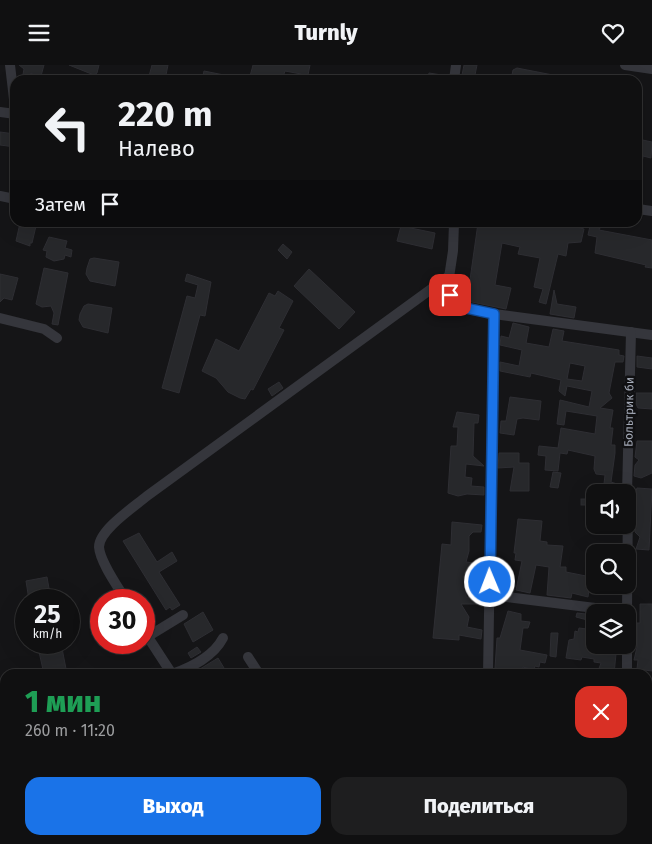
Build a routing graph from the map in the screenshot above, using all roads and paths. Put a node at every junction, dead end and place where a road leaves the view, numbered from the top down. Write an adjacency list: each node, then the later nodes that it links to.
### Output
1 (625, 65): 2 (street)
2 (652, 69)
3 (454, 227): 4 (street)
4 (449, 275): 5 (street); 12 (street)
5 (494, 314): 7 (street); 13 (street)
6 (0, 318): 9 (street)
7 (631, 332): 8 (street); 10 (street, Больтрик би)
8 (652, 335)
9 (57, 338)
10 (627, 484)
11 (628, 534): 14 (street)
12 (119, 589)
13 (491, 595): 15 (street); 25 (street)
14 (627, 604)
15 (586, 607)
16 (183, 615): 17 (street)
17 (155, 629)
18 (223, 638): 23 (street)
19 (155, 648): 22 (street)
20 (627, 654): 26 (street)
21 (248, 657): 24 (street)
22 (169, 669)
23 (183, 669)
24 (256, 669)
25 (488, 669)
26 (627, 669)

